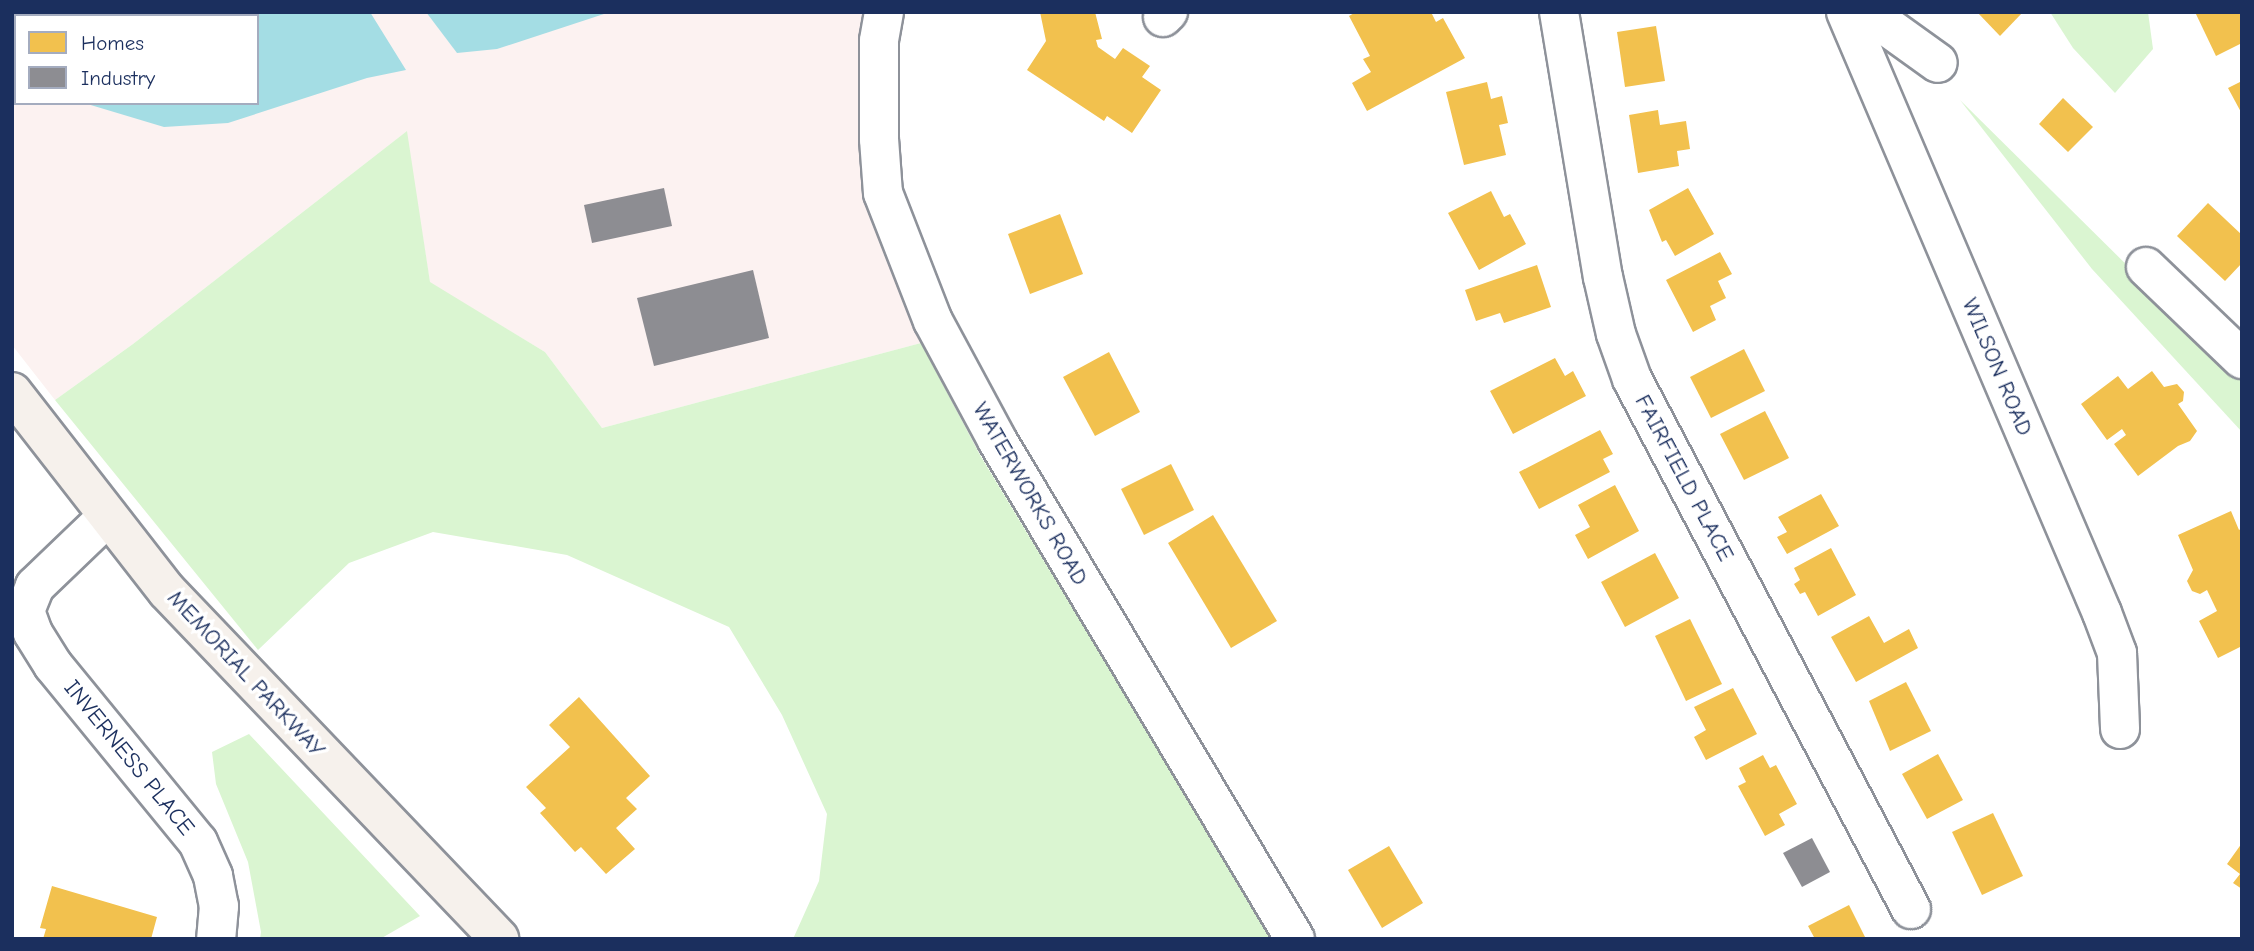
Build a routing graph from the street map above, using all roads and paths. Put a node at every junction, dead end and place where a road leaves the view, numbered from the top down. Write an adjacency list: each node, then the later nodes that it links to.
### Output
1 (884, 12): 15 (street, WATERWORKS ROAD)
2 (1559, 12): 12 (street, FAIRFIELD PLACE)
3 (1846, 12): 11 (street, WILSON ROAD)
4 (1867, 12): 5 (street)
5 (1938, 64)
6 (2146, 267): 7 (street)
7 (2242, 359)
8 (12, 392): 9 (main road, MEMORIAL PARKWAY)
9 (107, 517): 10 (street, INVERNESS PLACE); 14 (main road, MEMORIAL PARKWAY)
10 (23, 588): 13 (street, INVERNESS PLACE)
11 (2120, 729)
12 (1911, 909)
13 (216, 939)
14 (499, 939)
15 (1295, 939)

